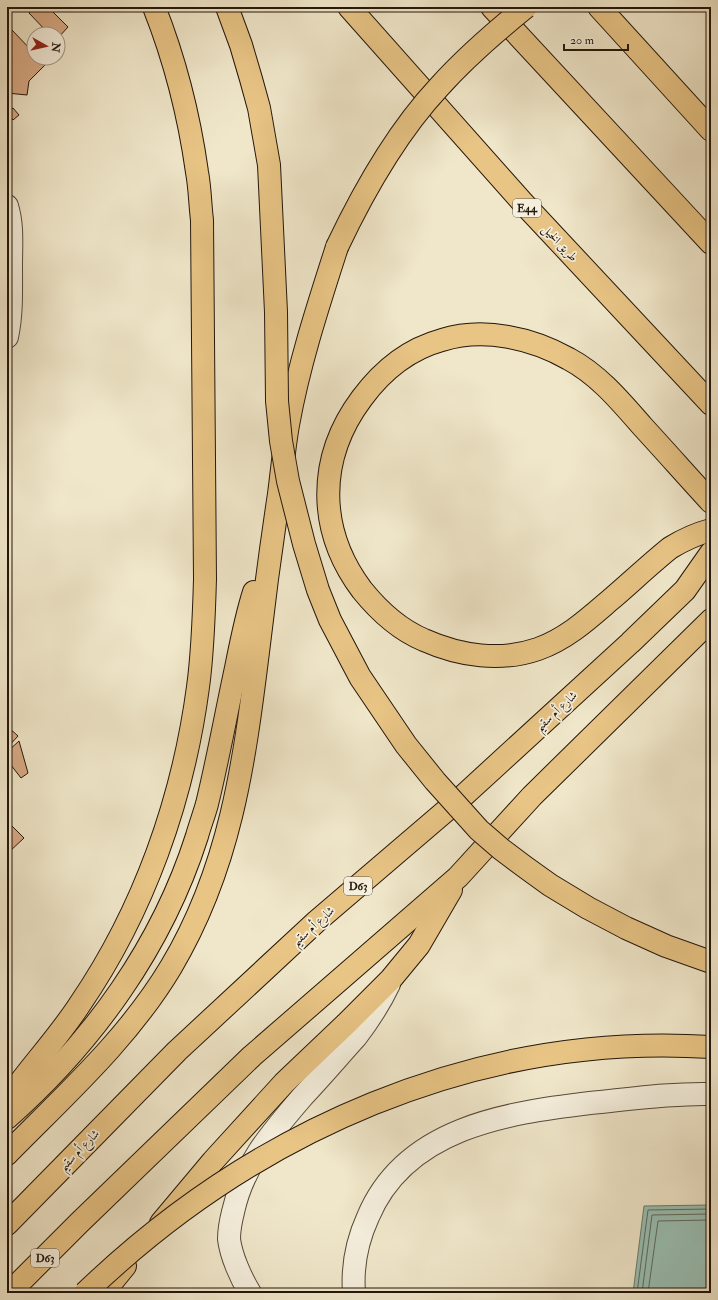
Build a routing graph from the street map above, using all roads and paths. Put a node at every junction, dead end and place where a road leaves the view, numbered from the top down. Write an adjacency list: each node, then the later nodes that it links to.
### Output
1 (154, 7): 22 (main road)
2 (227, 7): 18 (main road, bridge)
3 (348, 7): 11 (main road, طريق الخيل / E44)
4 (492, 7): 9 (main road)
5 (526, 7): 14 (main road, bridge)
6 (598, 7): 7 (main road)
7 (711, 130)
8 (7, 206): 10 (street)
9 (711, 244)
10 (7, 337)
11 (711, 404)
12 (711, 502): 13 (main road)
13 (711, 530)
14 (271, 548): 23 (main road); 24 (main road)
15 (711, 553): 25 (main road, شارع أم سقيم / D63)
16 (711, 620): 17 (main road, D63)
17 (458, 876): 19 (main road); 26 (main road, D63)
18 (711, 962)
19 (391, 979): 28 (main road); 29 (street)
20 (711, 1047): 27 (main road, bridge)
21 (711, 1094): 30 (street)
22 (7, 1100)
23 (7, 1118)
24 (7, 1154)
25 (7, 1224)
26 (9, 1293)
27 (85, 1293)
28 (103, 1293)
29 (250, 1293)
30 (354, 1293)

